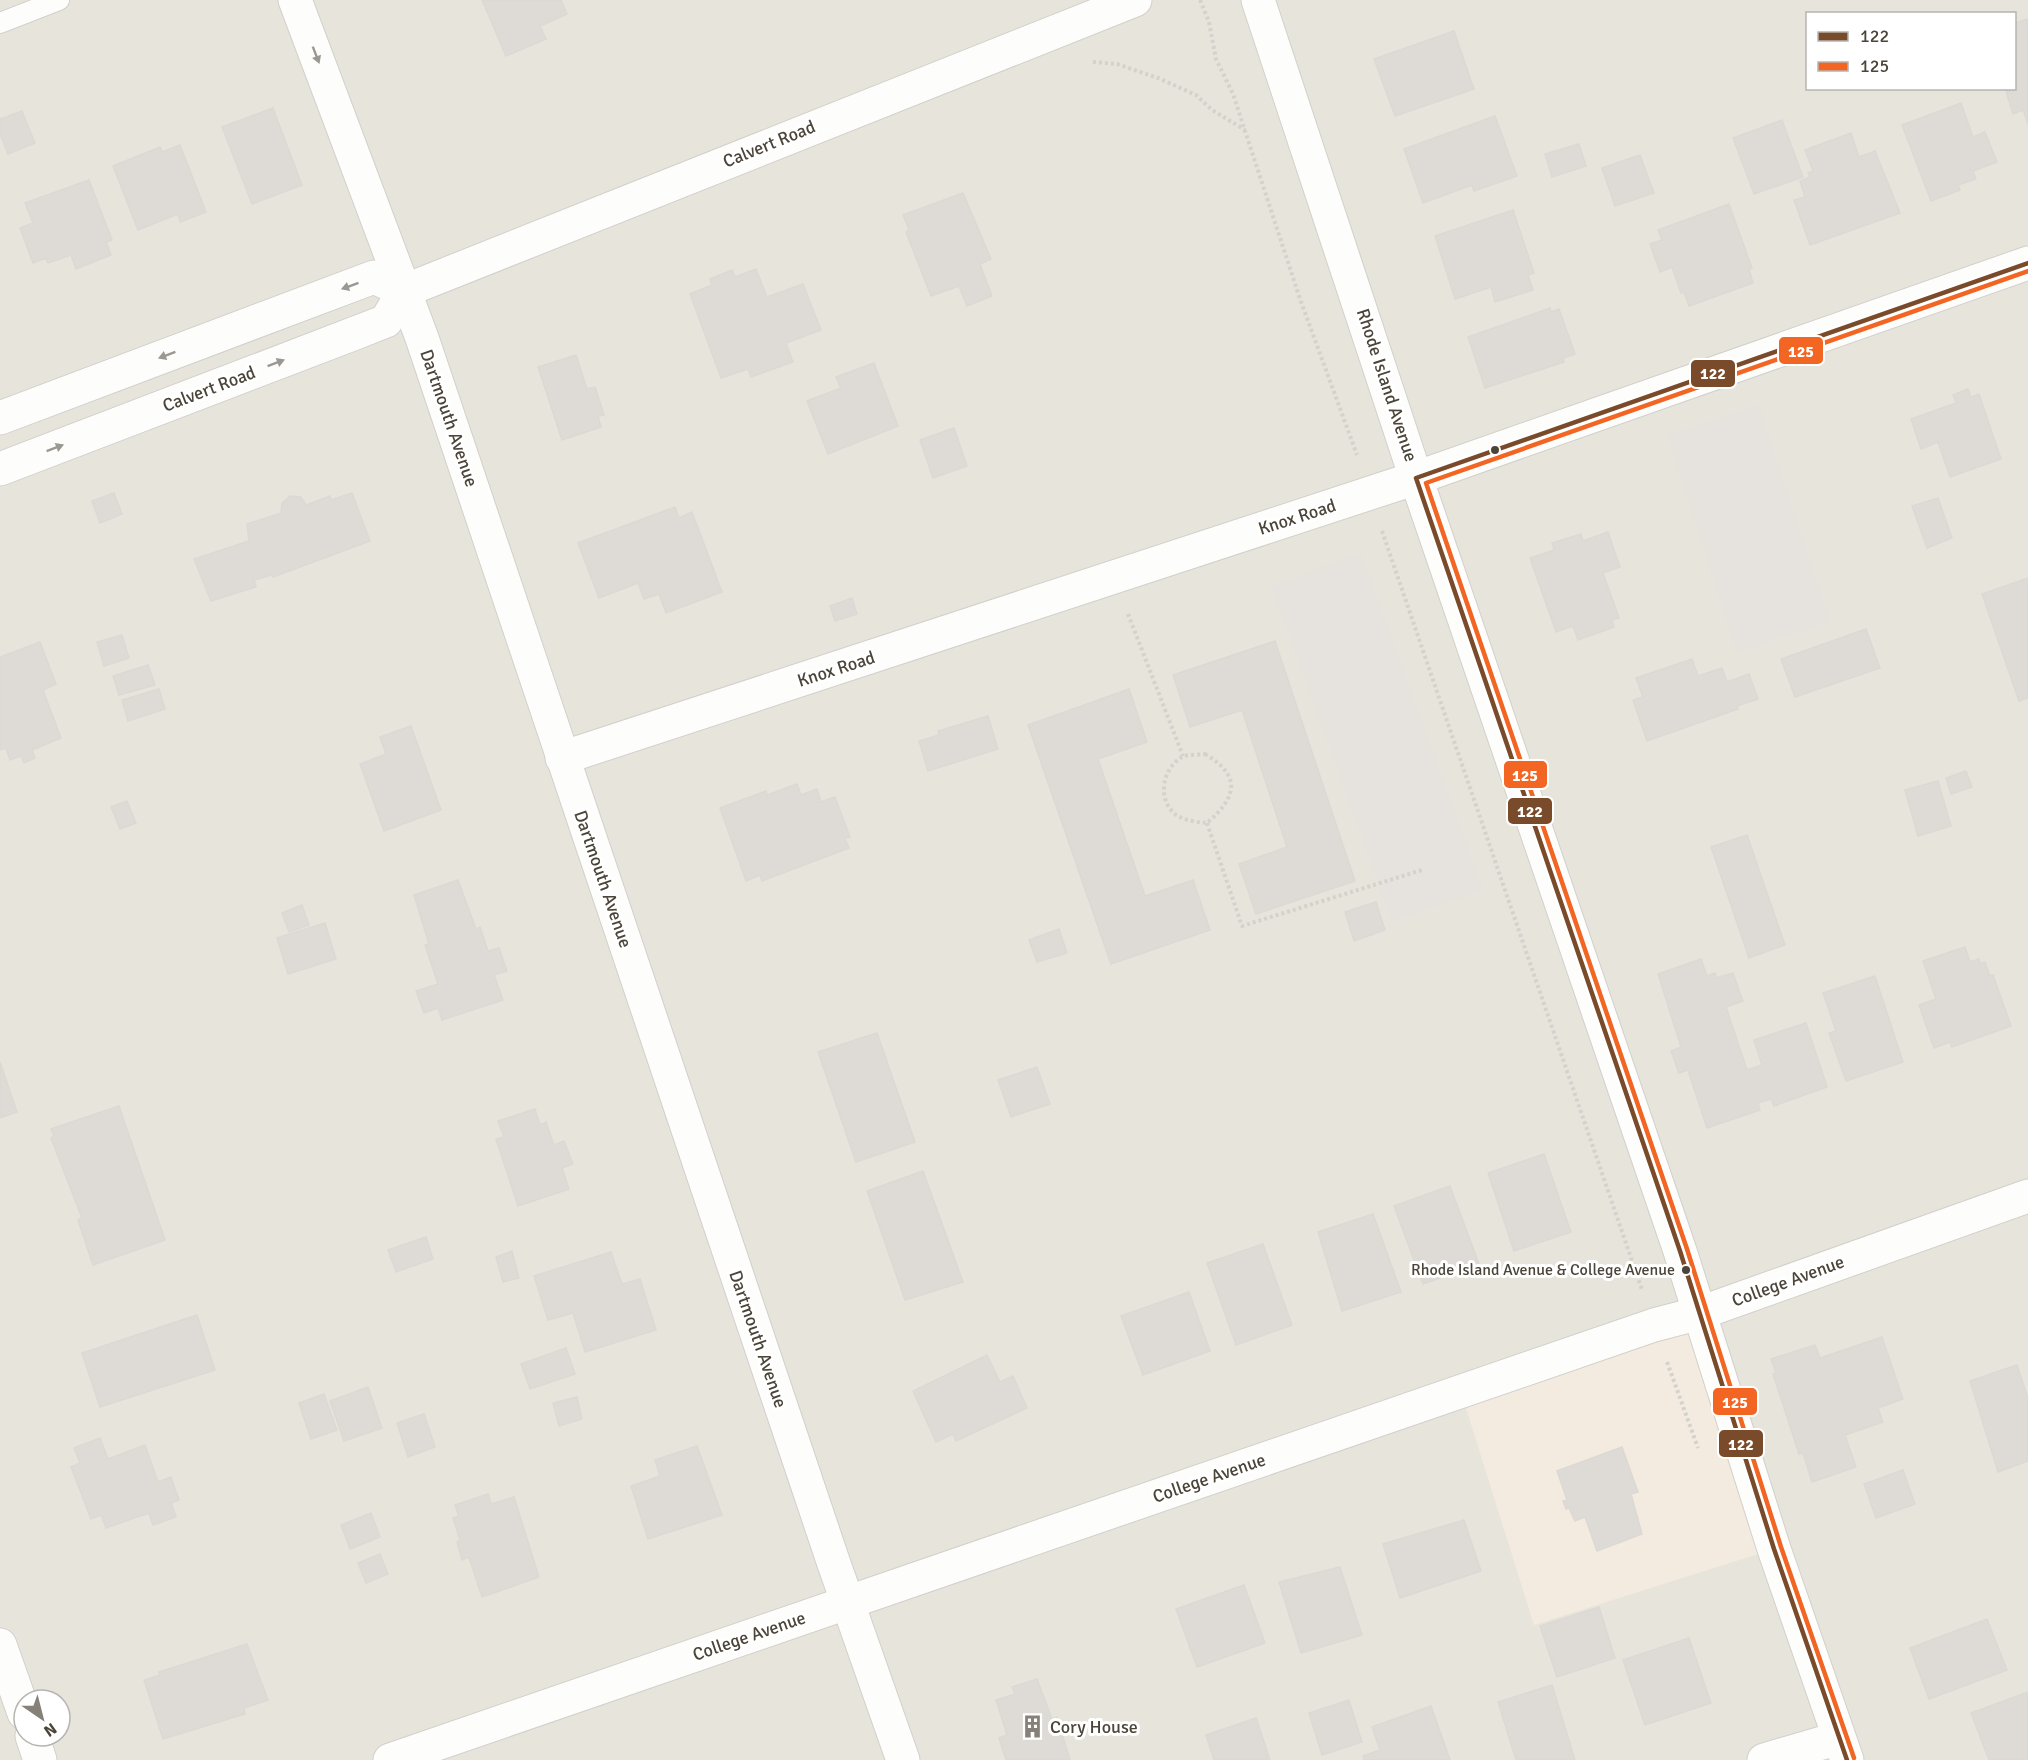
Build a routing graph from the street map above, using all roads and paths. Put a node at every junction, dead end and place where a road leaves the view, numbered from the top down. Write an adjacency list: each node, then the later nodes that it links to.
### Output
1 (59, 0): 6 (lane)
2 (295, 0): 10 (street, Dartmouth Avenue, one-way to 10)
3 (1200, 0): 8 (path)
4 (1258, 0): 14 (street, Rhode Island Avenue)
5 (1124, 2): 10 (street, Calvert Road)
6 (0, 23)
7 (1093, 62): 8 (path)
8 (1246, 131): 12 (path)
9 (2028, 263): 14 (street, Knox Road)
10 (404, 291): 11 (street, one-way to 11); 13 (street, Calvert Road, one-way to 10); 18 (street, Dartmouth Avenue)
11 (0, 418)
12 (1360, 465)
13 (0, 469)
14 (1416, 478): 18 (street, Knox Road); 23 (street, Rhode Island Avenue)
15 (1380, 526): 22 (path)
16 (1126, 610): 17 (path)
17 (1183, 756): 19 (path); 19 (path)
18 (562, 758): 24 (street, Dartmouth Avenue)
19 (1207, 823): 20 (path)
20 (1422, 870)
21 (2028, 1196): 23 (street, College Avenue)
22 (1645, 1300)
23 (1700, 1313): 24 (street, College Avenue); 27 (street, Rhode Island Avenue)
24 (848, 1601): 28 (street, College Avenue); 29 (street, Dartmouth Avenue)
25 (0, 1645): 26 (street)
26 (15, 1688)
27 (1843, 1749): 30 (street)
28 (390, 1760)
29 (903, 1760)
30 (1764, 1760)

